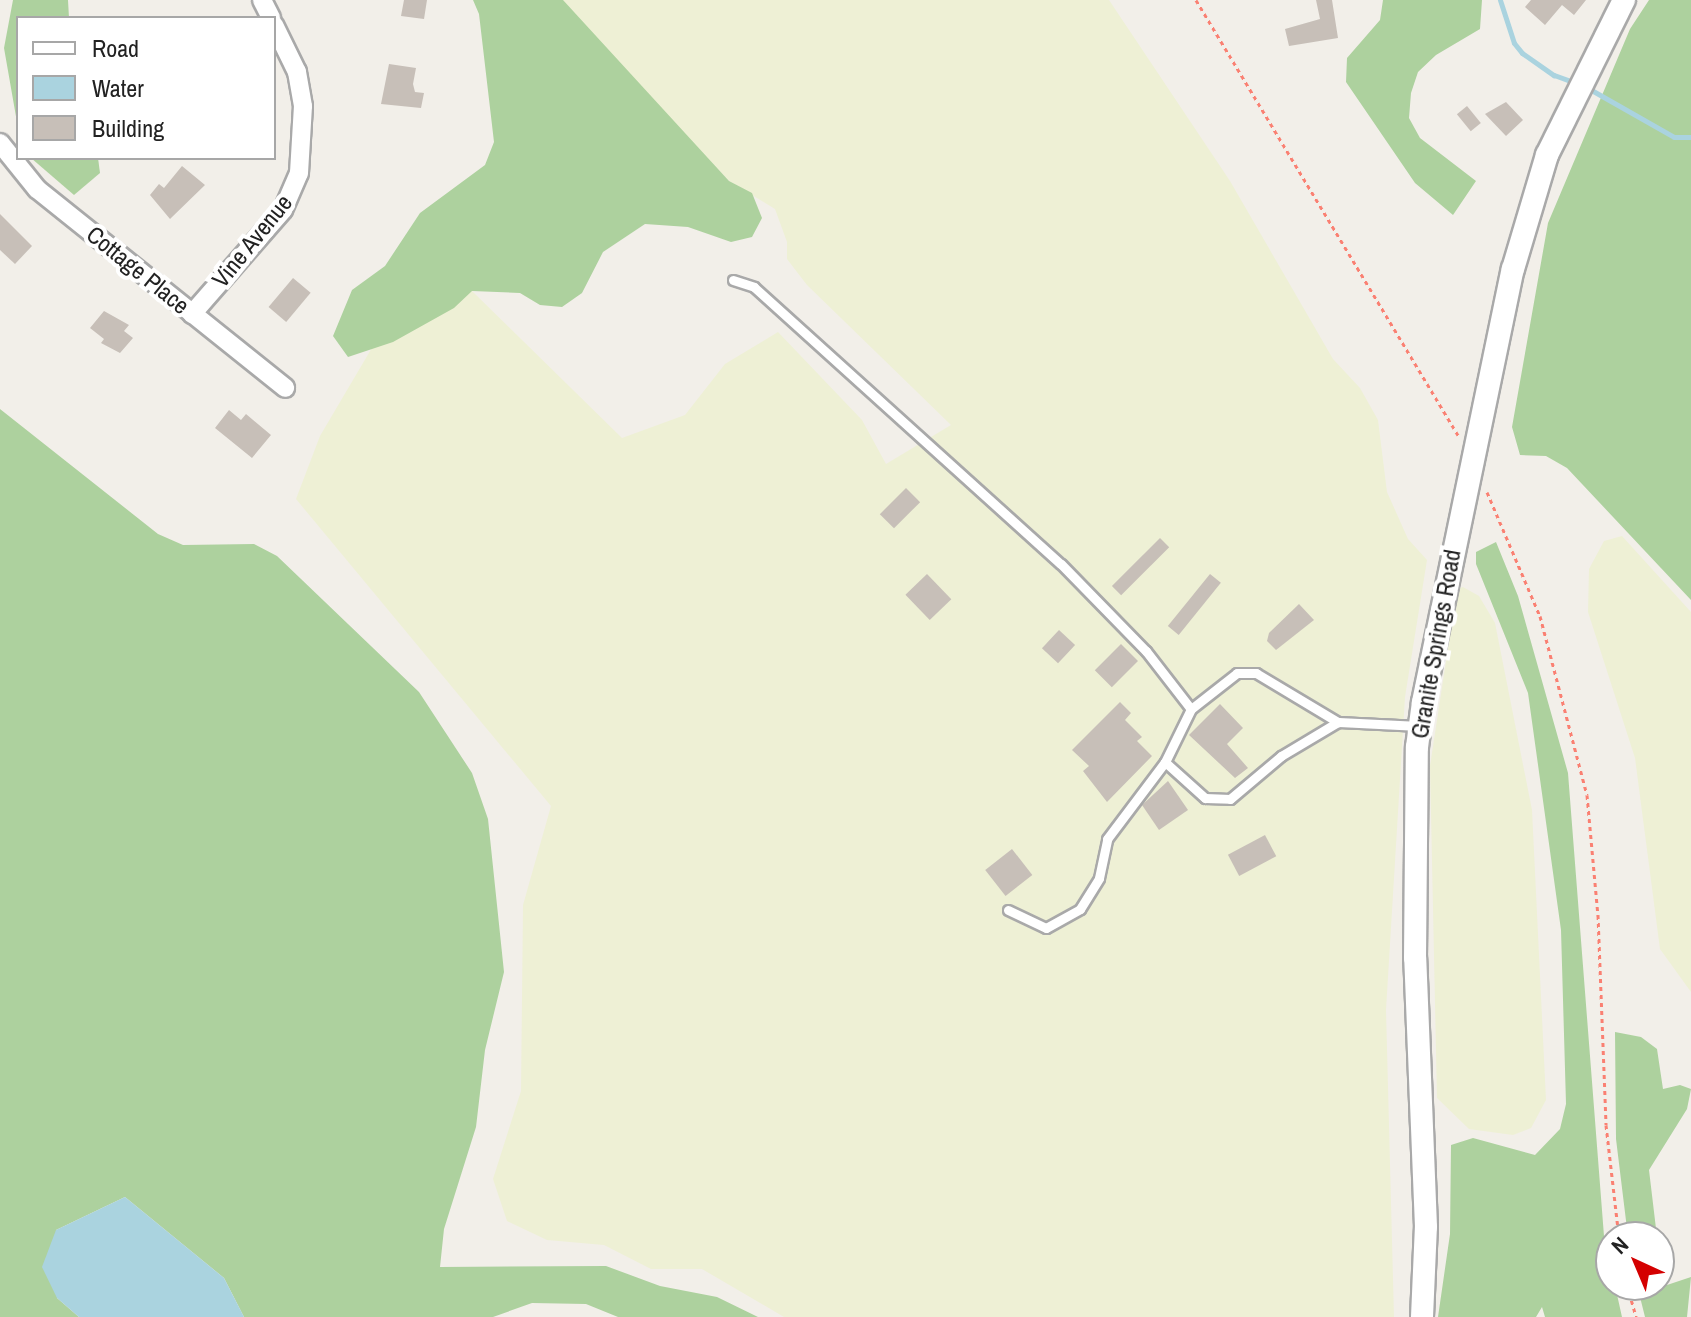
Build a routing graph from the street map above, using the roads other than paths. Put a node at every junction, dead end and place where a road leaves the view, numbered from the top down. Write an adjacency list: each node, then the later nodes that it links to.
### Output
1 (1624, 0): 9 (street, Granite Springs Road)
2 (276, 29): 5 (street, Vine Avenue)
3 (0, 143): 5 (street, Cottage Place)
4 (733, 280): 7 (lane)
5 (192, 314): 6 (street, Cottage Place)
6 (285, 388)
7 (1191, 709): 8 (lane); 10 (lane)
8 (1338, 722): 9 (lane); 10 (lane)
9 (1420, 726): 12 (street, Granite Springs Road)
10 (1165, 762): 11 (lane)
11 (1008, 910)
12 (1422, 1317)

